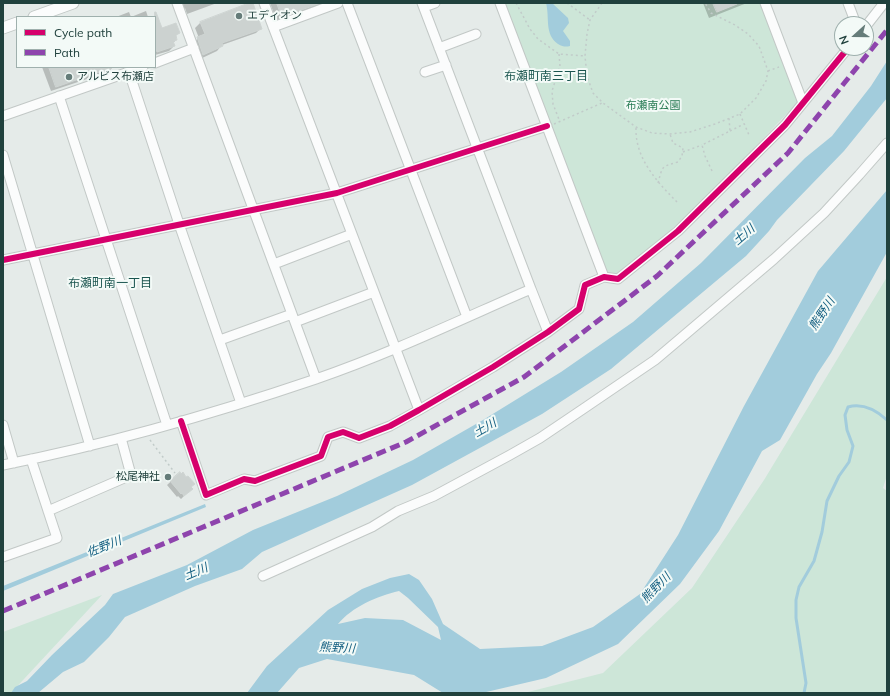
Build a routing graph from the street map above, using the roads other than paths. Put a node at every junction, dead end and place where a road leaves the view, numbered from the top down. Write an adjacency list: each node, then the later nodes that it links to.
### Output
1 (73, 3): 12 (street)
2 (177, 3): 19 (street)
3 (264, 3): 16 (street)
4 (338, 3): 16 (street)
5 (347, 3): 34 (street)
6 (435, 3): 11 (street)
7 (500, 3): 30 (street)
8 (765, 3): 28 (street)
9 (848, 3): 13 (street)
10 (884, 3): 14 (street)
11 (423, 5): 20 (street)
12 (37, 16)
13 (853, 16)
14 (874, 16)
15 (16, 23): 17 (street)
16 (273, 27): 37 (street)
17 (3, 28)
18 (476, 34): 20 (street)
19 (194, 48): 22 (street); 38 (street)
20 (439, 48): 23 (street)
21 (841, 56): 28 (street)
22 (156, 62)
23 (446, 65): 26 (street); 32 (street)
24 (140, 68): 25 (street)
25 (129, 72): 27 (street); 39 (street)
26 (425, 72)
27 (59, 96): 29 (street); 41 (street)
28 (803, 103): 45 (street)
29 (3, 116)
30 (547, 126): 32 (street); 45 (street)
31 (887, 143): 66 (street)
32 (477, 148): 34 (street); 46 (street)
33 (3, 155): 35 (street)
34 (411, 169): 37 (street); 48 (street)
35 (12, 187): 36 (street); 42 (street)
36 (3, 190)
37 (336, 193): 38 (street); 40 (street)
38 (253, 210): 39 (street); 44 (street)
39 (179, 224): 41 (street); 51 (street)
40 (352, 234): 44 (street); 47 (street)
41 (106, 239): 42 (street); 58 (street)
42 (32, 254): 43 (street); 60 (street)
43 (3, 260)
44 (274, 264): 49 (street)
45 (604, 277): 50 (street)
46 (531, 289): 48 (street); 50 (street)
47 (374, 292): 49 (street); 52 (street)
48 (467, 317): 52 (street)
49 (294, 318): 51 (street); 53 (street)
50 (548, 332): 55 (street)
51 (220, 340): 54 (street)
52 (396, 349): 53 (street); 55 (street)
53 (316, 379): 54 (street)
54 (241, 402): 56 (street)
55 (419, 410): 56 (street)
56 (181, 421): 58 (street)
57 (3, 425): 62 (street)
58 (167, 425): 59 (street)
59 (121, 438): 60 (street); 64 (street)
60 (90, 446): 61 (street)
61 (31, 459): 62 (street); 64 (street)
62 (14, 463): 63 (street)
63 (3, 465)
64 (48, 511): 65 (street)
65 (3, 557)
66 (263, 576)

